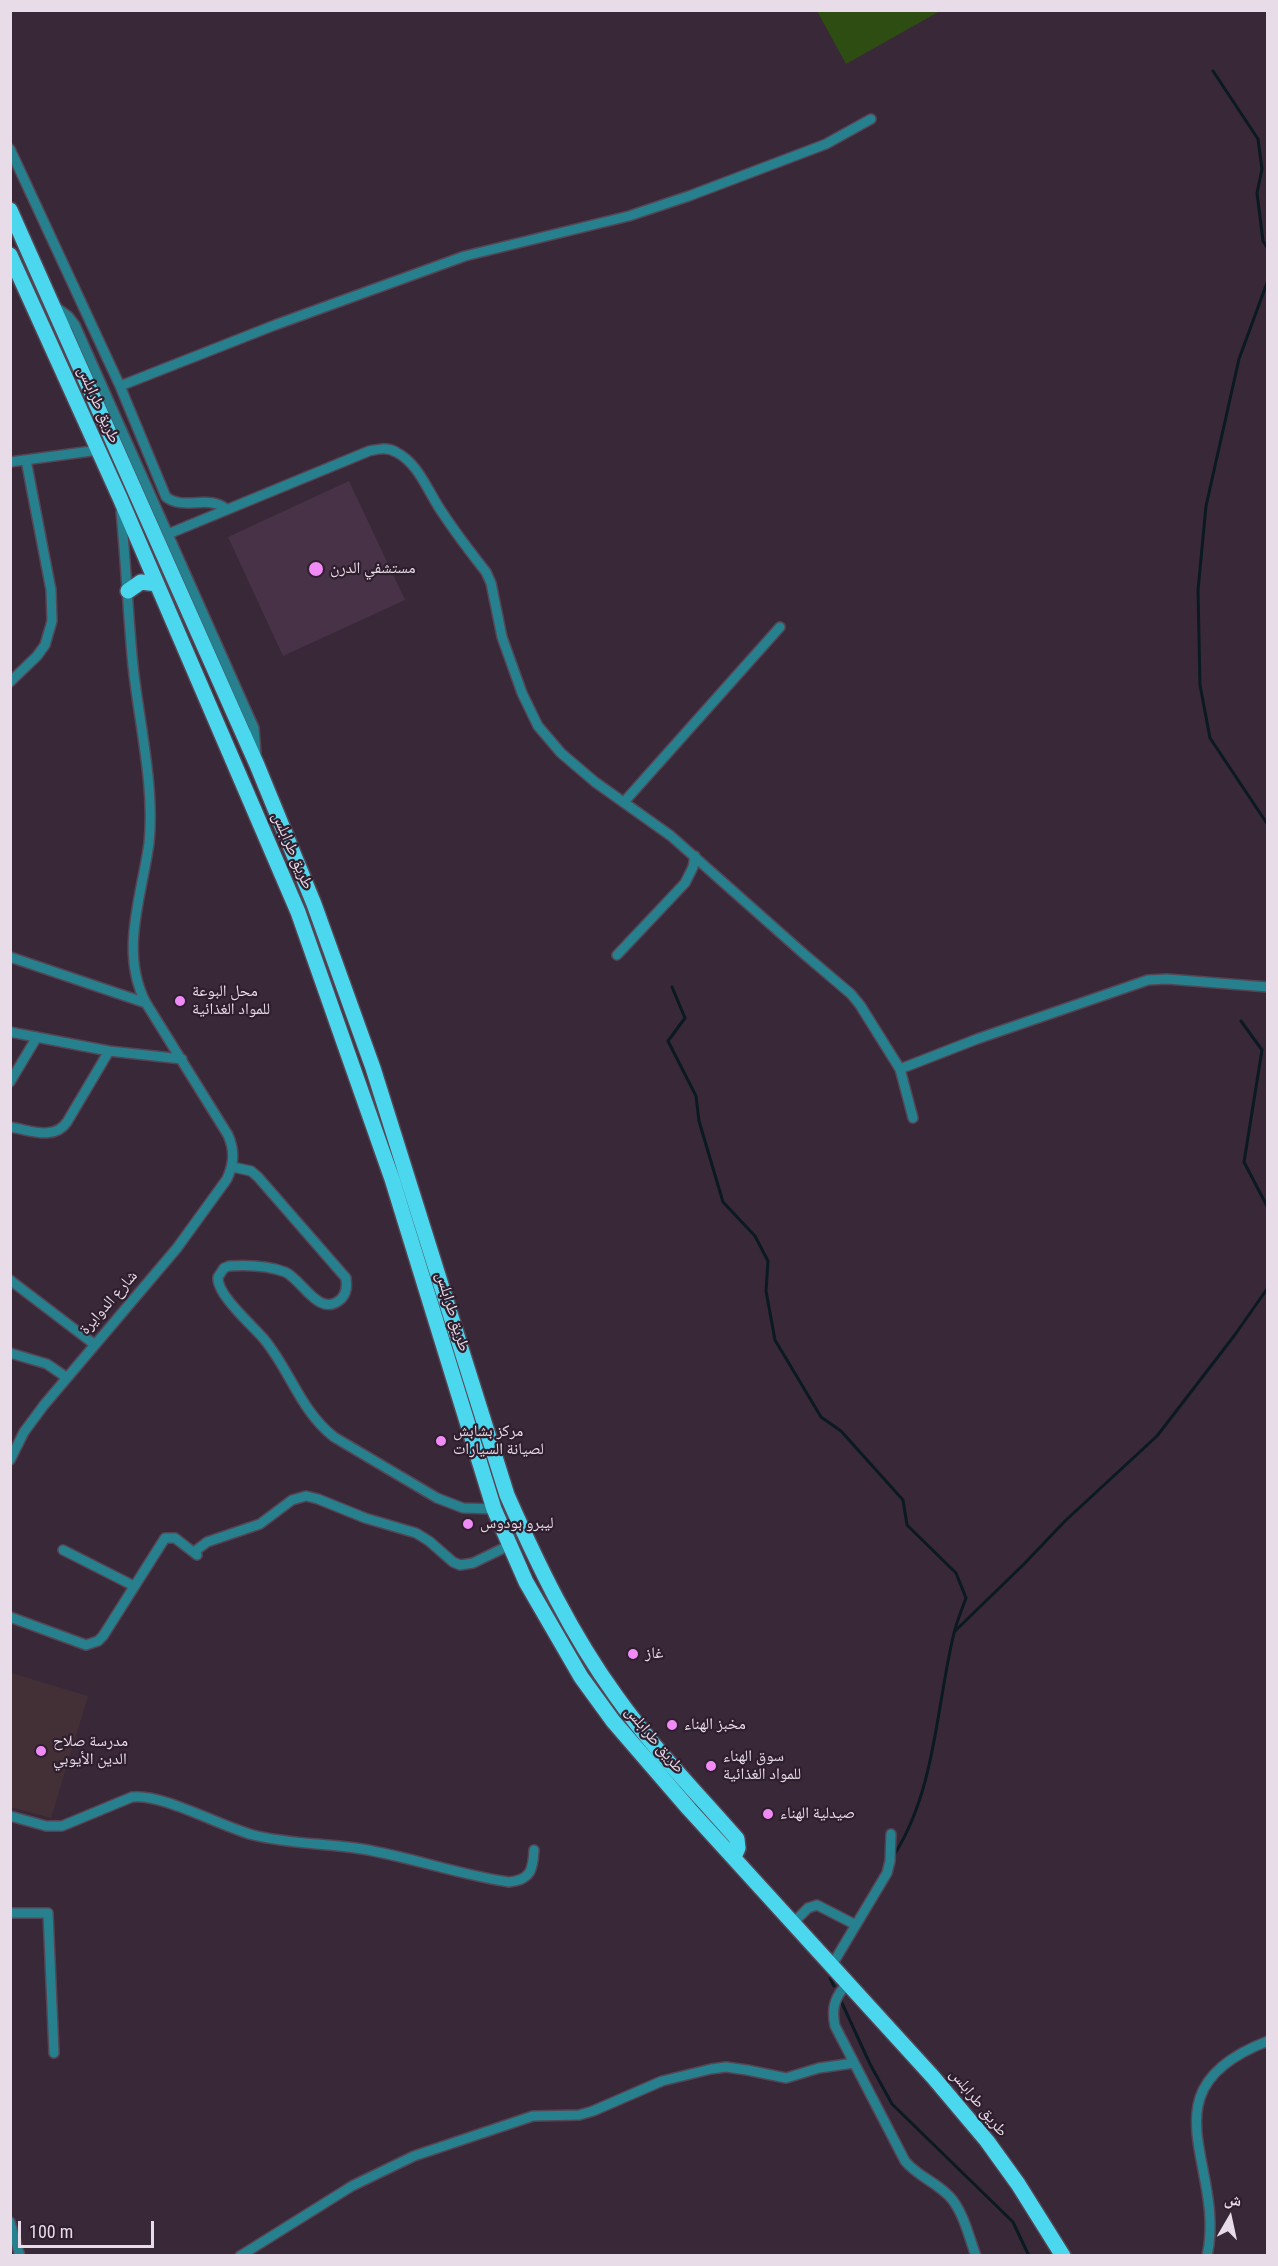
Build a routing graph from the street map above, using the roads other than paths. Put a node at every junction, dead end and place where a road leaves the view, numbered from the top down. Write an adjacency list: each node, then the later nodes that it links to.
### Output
1 (871, 119): 6 (street)
2 (10, 149): 6 (street)
3 (10, 210): 5 (highway)
4 (10, 255): 7 (highway, طريق طرابلس)
5 (53, 306): 12 (street); 17 (highway)
6 (120, 386): 11 (street)
7 (99, 450): 8 (street); 10 (highway, طريق طرابلس)
8 (26, 460): 9 (street); 16 (street)
9 (10, 462)
10 (120, 498): 13 (highway, طريق طرابلس); 14 (street)
11 (226, 508): 12 (street); 18 (street)
12 (168, 534): 17 (street)
13 (157, 584): 14 (highway); 39 (highway, طريق طرابلس)
14 (128, 591): 23 (street)
15 (780, 627): 18 (street)
16 (10, 682)
17 (256, 765): 47 (highway)
18 (624, 802): 19 (street)
19 (695, 856): 20 (street); 28 (street)
20 (617, 955)
21 (10, 957): 23 (street)
22 (1268, 987): 28 (street)
23 (146, 1003): 27 (street)
24 (10, 1032): 25 (street)
25 (37, 1037): 26 (street); 29 (street)
26 (109, 1051): 27 (street); 31 (street)
27 (182, 1059): 32 (street)
28 (900, 1069): 30 (street)
29 (10, 1082)
30 (913, 1118)
31 (10, 1127)
32 (233, 1167): 34 (street, شارع الدوايرة); 39 (street)
33 (10, 1280): 34 (street)
34 (94, 1344): 36 (street, شارع الدوايرة)
35 (10, 1353): 36 (street)
36 (66, 1377): 37 (street, شارع الدوايرة)
37 (14, 1443): 38 (street, شارع الدوايرة)
38 (10, 1460)
39 (494, 1509): 40 (highway, طريق طرابلس)
40 (510, 1545): 42 (street); 47 (highway, طريق طرابلس)
41 (63, 1550): 42 (street)
42 (134, 1586): 43 (street)
43 (10, 1617)
44 (10, 1816): 46 (street)
45 (891, 1834): 50 (street)
46 (534, 1850)
47 (734, 1857): 49 (highway, طريق طرابلس)
48 (10, 1913): 54 (street)
49 (793, 1923): 50 (street); 51 (highway, طريق طرابلس)
50 (856, 1925): 51 (street)
51 (832, 1965): 52 (highway, طريق طرابلس)
52 (848, 1983): 55 (street); 60 (highway, طريق طرابلس)
53 (1268, 2041): 61 (street)
54 (54, 2053)
55 (854, 2063): 58 (street); 59 (street)
56 (10, 2222): 57 (street)
57 (20, 2256)
58 (240, 2256)
59 (976, 2256)
60 (1063, 2256)
61 (1207, 2256)

